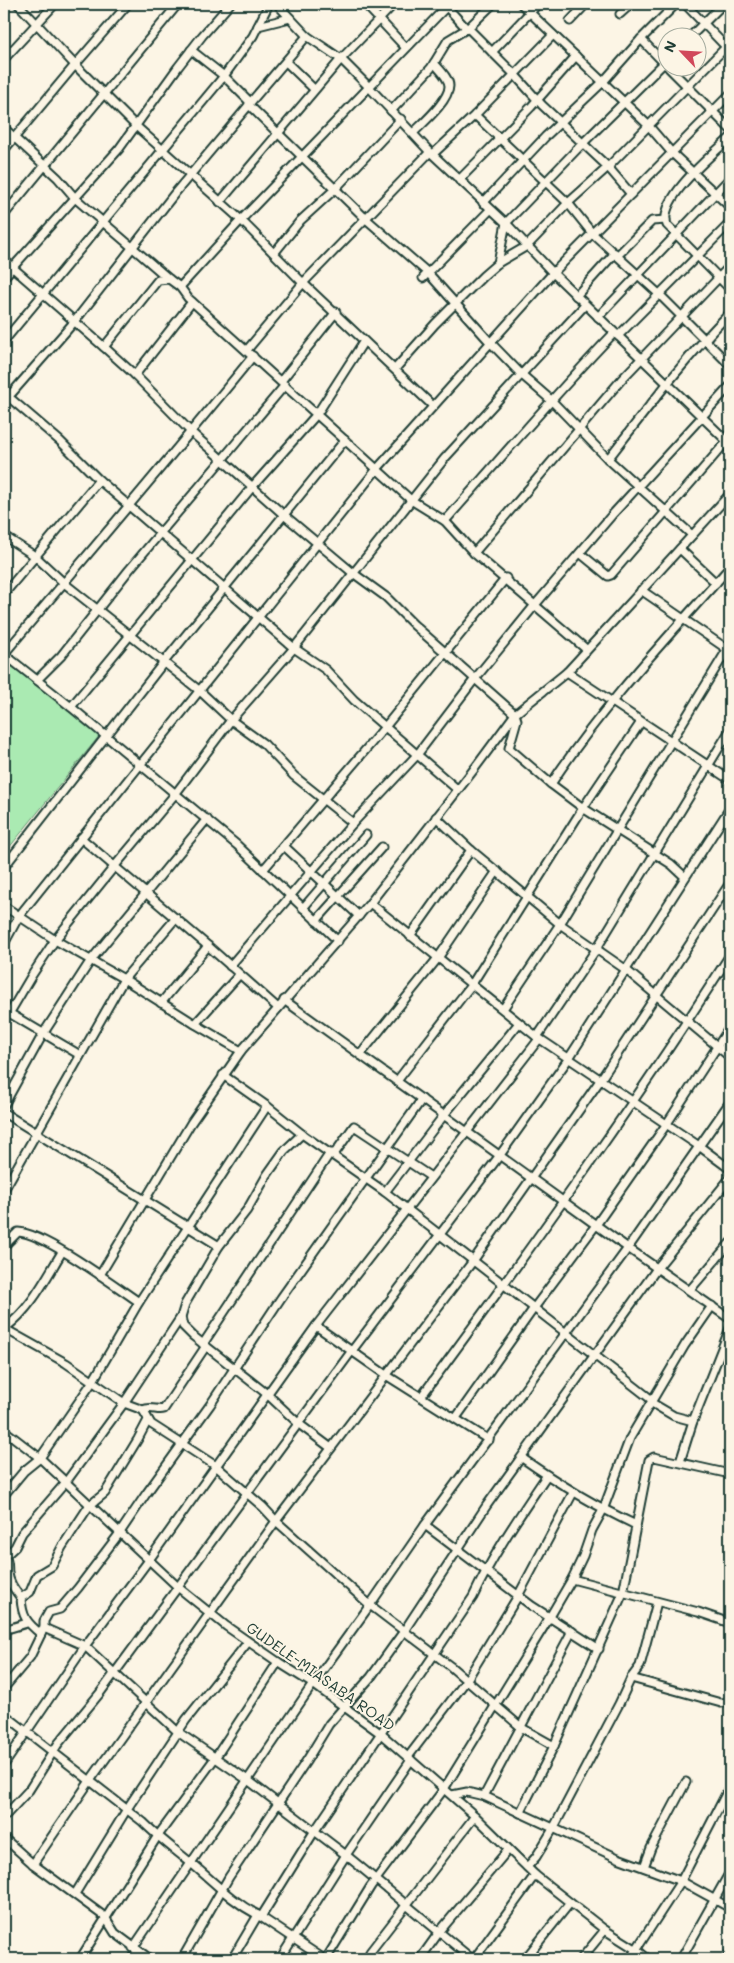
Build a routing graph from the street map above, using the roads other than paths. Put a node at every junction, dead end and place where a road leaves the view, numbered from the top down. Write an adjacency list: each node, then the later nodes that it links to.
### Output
1 (18, 4): 25 (street)
2 (55, 4): 25 (street)
3 (128, 4): 42 (street)
4 (178, 4): 51 (street)
5 (230, 4): 34 (street)
6 (269, 4): 26 (street)
7 (277, 4): 21 (street)
8 (365, 4): 22 (street)
9 (394, 4): 22 (street)
10 (493, 4): 28 (street)
11 (521, 4): 19 (street)
12 (538, 4): 19 (street)
13 (586, 4): 23 (street)
14 (631, 4): 20 (street)
15 (676, 4): 31 (street)
16 (684, 4): 24 (street)
17 (723, 4): 24 (street)
18 (446, 5): 28 (street); 33 (street)
19 (530, 12): 29 (street); 35 (street)
20 (620, 14)
21 (290, 18): 26 (street); 30 (street)
22 (379, 18): 33 (street); 39 (street)
23 (570, 21)
24 (703, 23): 27 (street); 32 (street)
25 (36, 24): 38 (street); 42 (street)
26 (258, 26): 45 (street)
27 (698, 28)
28 (468, 29): 35 (street); 41 (street)
29 (553, 35): 37 (street); 43 (street)
30 (307, 36): 39 (street); 40 (street)
31 (640, 39): 36 (street); 47 (street)
32 (729, 47): 48 (street)
33 (406, 48): 49 (street)
34 (191, 50): 45 (street); 62 (street)
35 (492, 52): 43 (street)
36 (656, 54)
37 (576, 56): 47 (street); 53 (street)
38 (4, 59)
39 (340, 59): 49 (street); 50 (street)
40 (286, 62): 50 (street); 55 (street)
41 (434, 63): 56 (street); 65 (street)
42 (75, 64): 51 (street); 67 (street)
43 (514, 74): 53 (street); 58 (street)
44 (656, 74): 54 (street)
45 (224, 76): 55 (street); 71 (street)
46 (679, 78): 48 (street)
47 (603, 82): 54 (street); 60 (street)
48 (687, 86): 57 (street); 61 (street)
49 (369, 87): 56 (street); 75 (street)
50 (314, 90): 66 (street)
51 (105, 94): 62 (street); 77 (street)
52 (730, 94): 57 (street)
53 (537, 100): 60 (street); 68 (street)
54 (625, 103): 61 (street); 70 (street)
55 (250, 104): 66 (street); 80 (street)
56 (391, 111): 59 (street)
57 (712, 111): 64 (street); 74 (street)
58 (476, 114): 68 (street); 73 (street)
59 (401, 119): 65 (street); 84 (street)
60 (560, 123): 70 (street); 76 (street)
61 (648, 125): 74 (street); 78 (street)
62 (136, 126): 71 (street); 87 (street)
63 (4, 128): 67 (street)
64 (730, 129)
65 (413, 133): 73 (street)
66 (278, 134): 75 (street); 88 (street)
67 (15, 138): 72 (street); 77 (street)
68 (500, 138): 76 (street); 82 (street)
69 (730, 138): 79 (street)
70 (582, 144): 78 (street); 83 (street)
71 (163, 148): 80 (street); 97 (street)
72 (4, 150)
73 (431, 153): 82 (street); 94 (street)
74 (672, 153): 79 (street); 86 (street)
75 (302, 156): 84 (street); 95 (street)
76 (524, 159): 83 (street); 89 (street)
77 (44, 166): 87 (street); 93 (street)
78 (608, 167): 86 (street); 90 (street)
79 (694, 172): 85 (street); 96 (street)
80 (192, 175): 88 (street); 103 (street)
81 (730, 178): 85 (street)
82 (459, 180): 89 (street)
83 (546, 181): 90 (street); 98 (street)
84 (335, 189): 94 (street); 104 (street)
85 (716, 193): 91 (street); 101 (street)
86 (631, 194): 100 (street)
87 (75, 198): 97 (street); 110 (street)
88 (220, 202): 95 (street)
89 (483, 203): 92 (street)
90 (568, 203): 100 (street); 102 (street)
91 (730, 207)
92 (490, 210): 98 (street); 112 (street)
93 (4, 215)
94 (365, 218): 112 (street); 117 (street)
95 (241, 220): 104 (street); 118 (street)
96 (666, 220): 101 (street); 105 (street)
97 (103, 221): 103 (street); 120 (street)
98 (506, 223): 102 (street); 108 (street)
99 (730, 223): 106 (street)
100 (592, 233): 105 (street); 111 (street)
101 (677, 235): 106 (street); 113 (street)
102 (527, 246): 108 (street); 111 (street)
103 (134, 248): 116 (street); 130 (street)
104 (275, 252): 117 (street)
105 (616, 255): 113 (street); 121 (street)
106 (698, 256): 115 (street); 122 (street)
107 (4, 260): 110 (street)
108 (498, 263): 124 (street)
109 (730, 266): 115 (street)
110 (11, 267): 114 (street); 120 (street)
111 (552, 273): 121 (street); 148 (street)
112 (425, 276): 124 (street)
113 (638, 276): 122 (street); 128 (street)
114 (4, 277)
115 (719, 278): 119 (street); 129 (street)
116 (169, 279): 118 (street); 135 (street)
117 (303, 283): 126 (street); 136 (street)
118 (180, 287): 123 (street)
119 (730, 289)
120 (43, 293): 130 (street); 133 (street)
121 (576, 296): 125 (street)
122 (660, 296): 129 (street); 131 (street)
123 (192, 302): 136 (street); 142 (street)
124 (455, 304): 140 (street); 141 (street)
125 (585, 305): 128 (street); 141 (street)
126 (336, 312): 134 (street); 143 (street)
127 (730, 313): 132 (street)
128 (598, 317): 131 (street)
129 (682, 318): 132 (street); 138 (street)
130 (75, 321): 135 (street); 146 (street)
131 (616, 334): 138 (street); 147 (street)
132 (704, 339): 139 (street); 144 (street)
133 (4, 341)
134 (364, 341): 140 (street); 149 (street)
135 (104, 346): 142 (street)
136 (247, 350): 137 (street)
137 (253, 356): 143 (street); 152 (street)
138 (640, 359): 144 (street); 151 (street)
139 (730, 365)
140 (395, 369): 148 (street)
141 (521, 374): 147 (street); 162 (street)
142 (135, 375): 152 (street)
143 (283, 383): 149 (street); 155 (street)
144 (666, 384): 150 (street); 156 (street)
145 (730, 386): 150 (street)
146 (5, 397): 158 (street)
147 (552, 401): 151 (street); 166 (street)
148 (433, 406): 157 (street)
149 (317, 414): 153 (street); 159 (street)
150 (700, 417): 154 (street); 160 (street)
151 (580, 430): 156 (street); 172 (street)
152 (191, 432): 155 (street); 163 (street)
153 (345, 440): 157 (street); 165 (street)
154 (728, 443): 164 (street)
155 (222, 458): 159 (street); 167 (street)
156 (608, 459): 160 (street)
157 (377, 469): 162 (street); 170 (street)
158 (99, 480): 163 (street); 174 (street)
159 (253, 486): 165 (street); 175 (street)
160 (638, 486): 164 (street); 173 (street)
161 (730, 494): 168 (street)
162 (411, 500): 166 (street); 177 (street)
163 (128, 505): 167 (street); 179 (street)
164 (666, 511): 168 (street); 173 (street)
165 (284, 516): 170 (street); 181 (street)
166 (445, 520): 172 (street)
167 (160, 533): 175 (street); 185 (street)
168 (692, 535): 171 (street)
169 (4, 536): 174 (street)
170 (318, 544): 177 (street); 186 (street)
171 (680, 549): 180 (street); 182 (street)
172 (474, 553): 178 (street)
173 (580, 553): 184 (street)
174 (35, 556): 179 (street); 183 (street)
175 (193, 561): 181 (street); 188 (street)
176 (730, 567): 180 (street)
177 (353, 573): 189 (street); 192 (street)
178 (506, 578): 184 (street); 192 (street)
179 (64, 582): 185 (street); 193 (street)
180 (716, 582): 187 (street)
181 (225, 588): 186 (street); 194 (street)
182 (641, 590): 187 (street); 191 (street)
183 (4, 594)
184 (535, 605): 191 (street); 197 (street)
185 (97, 609): 188 (street); 196 (street)
186 (259, 618): 189 (street); 198 (street)
187 (685, 619): 190 (street); 199 (street)
188 (130, 634): 194 (street); 200 (street)
189 (294, 648): 202 (street); 204 (street)
190 (729, 648): 207 (street)
191 (586, 649): 195 (street)
192 (445, 652): 197 (street); 204 (street)
193 (4, 654): 196 (street)
194 (164, 662): 198 (street); 206 (street)
195 (567, 672): 199 (street); 201 (street)
196 (37, 680): 200 (street)
197 (474, 680): 201 (street); 208 (street)
198 (200, 690): 202 (street); 209 (street)
199 (612, 703): 203 (street); 212 (street)
200 (71, 707): 206 (street)
201 (515, 714): 212 (street); 213 (street)
202 (231, 720): 214 (street); 215 (street)
203 (641, 722): 207 (street); 216 (street)
204 (385, 727): 208 (street); 215 (street)
205 (730, 730): 210 (street)
206 (106, 736): 209 (street); 228 (street)
207 (672, 742): 210 (street); 221 (street)
208 (417, 754): 213 (street); 220 (street)
209 (140, 766): 214 (street); 223 (street)
210 (708, 766): 211 (street); 227 (street)
211 (730, 780)
212 (551, 784): 216 (street)
213 (458, 790): 218 (street)
214 (176, 793): 219 (street); 229 (street)
215 (324, 800): 220 (street); 224 (street)
216 (583, 808): 221 (street); 239 (street)
217 (730, 808): 233 (street)
218 (436, 817): 226 (street); 240 (street)
219 (207, 819): 230 (street); 236 (street)
220 (353, 823): 232 (street)
221 (617, 831): 227 (street); 247 (street)
222 (366, 835): 235 (street)
223 (81, 838): 229 (street); 243 (street)
224 (284, 846): 230 (street); 232 (street)
225 (382, 847): 238 (street)
226 (471, 850): 231 (street); 248 (street)
227 (654, 855): 233 (street); 253 (street)
228 (4, 867)
229 (114, 867): 236 (street); 249 (street)
230 (263, 870): 237 (street)
231 (497, 871): 239 (street); 255 (street)
232 (311, 872): 235 (street); 237 (street)
233 (685, 877): 258 (street)
234 (730, 883): 262 (street)
235 (324, 884): 238 (street); 242 (street)
236 (146, 894): 245 (street); 256 (street)
237 (290, 896): 242 (street); 257 (street)
238 (338, 897): 244 (street); 246 (street)
239 (528, 897): 247 (street); 261 (street)
240 (370, 903): 244 (street); 248 (street)
241 (4, 906): 243 (street)
242 (303, 908): 246 (street)
243 (19, 916): 249 (street); 251 (street)
244 (359, 916): 250 (street)
245 (176, 918): 252 (street); 260 (street)
246 (316, 921): 250 (street)
247 (560, 924): 253 (street); 266 (street)
248 (410, 936): 255 (street)
249 (56, 940): 256 (street); 267 (street)
250 (338, 941): 263 (street)
251 (4, 944)
252 (208, 946): 257 (street); 264 (street)
253 (597, 948): 258 (street); 273 (street)
254 (730, 955): 269 (street)
255 (438, 958): 261 (street); 277 (street)
256 (91, 960): 260 (street); 272 (street)
257 (230, 966): 259 (street)
258 (625, 969): 262 (street); 279 (street)
259 (239, 975): 265 (street); 270 (street)
260 (124, 979): 264 (street); 276 (street)
261 (472, 984): 266 (street); 282 (street)
262 (656, 995): 269 (street); 281 (street)
263 (284, 1000): 265 (street); 277 (street)
264 (161, 1003): 270 (street)
265 (278, 1008): 275 (street)
266 (503, 1009): 268 (street)
267 (6, 1012): 272 (street)
268 (519, 1022): 273 (street); 289 (street)
269 (688, 1022): 274 (street); 284 (street)
270 (194, 1024): 275 (street)
271 (730, 1027): 274 (street)
272 (43, 1034): 276 (street); 286 (street)
273 (538, 1038): 279 (street); 291 (street)
274 (717, 1047): 278 (street); 290 (street)
275 (241, 1051): 280 (street)
276 (80, 1055): 292 (street)
277 (360, 1055): 282 (street)
278 (730, 1057)
279 (569, 1058): 281 (street); 297 (street)
280 (223, 1075): 287 (street); 306 (street)
281 (601, 1079): 284 (street); 301 (street)
282 (397, 1081): 283 (street)
283 (422, 1099): 289 (street); 295 (street)
284 (632, 1101): 290 (street); 307 (street)
285 (730, 1102): 294 (street)
286 (4, 1105)
287 (267, 1106): 293 (street); 310 (street)
288 (4, 1113): 292 (street)
289 (444, 1115): 291 (street); 298 (street)
290 (666, 1125): 294 (street); 309 (street)
291 (468, 1133): 297 (street); 300 (street)
292 (36, 1134): 304 (street); 306 (street)
293 (302, 1134): 296 (street); 314 (street)
294 (699, 1146): 299 (street); 315 (street)
295 (387, 1148): 296 (street); 298 (street); 303 (street)
296 (330, 1153): 303 (street); 330 (street)
297 (500, 1155): 301 (street); 311 (street)
298 (408, 1162): 300 (street); 305 (street)
299 (730, 1169)
300 (431, 1177): 308 (street)
301 (531, 1178): 307 (street); 317 (street)
302 (730, 1178): 318 (street)
303 (365, 1179): 305 (street); 333 (street)
304 (4, 1190)
305 (385, 1192): 308 (street)
306 (145, 1200): 310 (street); 319 (street)
307 (564, 1202): 309 (street); 320 (street)
308 (406, 1209): 311 (street); 327 (street)
309 (596, 1225): 315 (street); 324 (street)
310 (187, 1228): 314 (street); 322 (street)
311 (440, 1236): 317 (street); 331 (street)
312 (730, 1243): 321 (street)
313 (4, 1246): 316 (street)
314 (219, 1246): 325 (street)
315 (628, 1248): 318 (street); 329 (street)
316 (62, 1252): 319 (street); 335 (street)
317 (472, 1262): 320 (street); 334 (street)
318 (658, 1268): 321 (street); 332 (street)
319 (100, 1275): 322 (street)
320 (503, 1285): 324 (street); 337 (street)
321 (690, 1290): 323 (street)
322 (139, 1302): 335 (street)
323 (712, 1306): 326 (street); 338 (street)
324 (534, 1308): 329 (street); 341 (street)
325 (181, 1316): 330 (street); 339 (street)
326 (729, 1316)
327 (316, 1326): 331 (street); 336 (street)
328 (730, 1328): 343 (street)
329 (564, 1332): 332 (street); 363 (street)
330 (204, 1345): 333 (street); 340 (street)
331 (351, 1352): 334 (street); 344 (street)
332 (596, 1356): 338 (street); 350 (street)
333 (234, 1368): 336 (street); 347 (street)
334 (386, 1375): 337 (street); 348 (street)
335 (93, 1381): 339 (street); 349 (street)
336 (267, 1394): 344 (street); 353 (street)
337 (421, 1397): 341 (street)
338 (652, 1400): 343 (street); 361 (street)
339 (124, 1403): 340 (street); 356 (street)
340 (143, 1410): 342 (street)
341 (456, 1418): 346 (street)
342 (148, 1420): 347 (street); 360 (street)
343 (693, 1421): 351 (street)
344 (299, 1424): 348 (street); 358 (street)
345 (4, 1430): 349 (street, GUDELE-MIASABA ROAD)
346 (489, 1440)
347 (183, 1443): 353 (street); 365 (street)
348 (331, 1448): 362 (street)
349 (40, 1458): 356 (street, GUDELE-MIASABA ROAD); 359 (street)
350 (522, 1458): 355 (street); 366 (street)
351 (680, 1462): 354 (street); 364 (street)
352 (730, 1464): 354 (street)
353 (216, 1466): 358 (street); 368 (street)
354 (729, 1474)
355 (547, 1475): 357 (street); 369 (street)
356 (66, 1482): 360 (street, GUDELE-MIASABA ROAD); 367 (street)
357 (573, 1493): 361 (street); 373 (street)
358 (248, 1494): 362 (street); 371 (street)
359 (4, 1495)
360 (89, 1506): 365 (street, GUDELE-MIASABA ROAD); 374 (street)
361 (603, 1510): 364 (street); 370 (street)
362 (276, 1521): 376 (street); 377 (street)
363 (424, 1524): 366 (street); 376 (street)
364 (636, 1525): 372 (street)
365 (120, 1534): 368 (street, GUDELE-MIASABA ROAD); 382 (street)
366 (457, 1550): 369 (street); 383 (street)
367 (4, 1558): 374 (street)
368 (149, 1560): 371 (street, GUDELE-MIASABA ROAD); 386 (street)
369 (485, 1571): 373 (street); 388 (street)
370 (572, 1579): 372 (street); 378 (street)
371 (179, 1588): 377 (street, GUDELE-MIASABA ROAD); 390 (street)
372 (623, 1593): 375 (street); 387 (street)
373 (518, 1596): 378 (street); 392 (street)
374 (21, 1598): 379 (street)
375 (657, 1602): 380 (street); 391 (street)
376 (370, 1605): 383 (street); 393 (street)
377 (211, 1613): 385 (street, GUDELE-MIASABA ROAD); 396 (street)
378 (548, 1616): 384 (street); 398 (street)
379 (28, 1623): 381 (street); 382 (street)
380 (730, 1623)
381 (4, 1630)
382 (43, 1631): 386 (street); 394 (street)
383 (404, 1631): 388 (street); 397 (street)
384 (572, 1631): 387 (street); 400 (street)
385 (248, 1642): 389 (street, GUDELE-MIASABA ROAD); 402 (street)
386 (85, 1646): 390 (street); 401 (street)
387 (599, 1649): 404 (street)
388 (434, 1654): 392 (street); 403 (street)
389 (278, 1662): 393 (street, GUDELE-MIASABA ROAD); 406 (street)
390 (114, 1674): 396 (street); 405 (street)
391 (631, 1678): 395 (street); 421 (street)
392 (466, 1681): 398 (street); 407 (street)
393 (313, 1684): 397 (street, GUDELE-MIASABA ROAD); 409 (street)
394 (4, 1688)
395 (730, 1702)
396 (147, 1704): 402 (street); 410 (street)
397 (344, 1705): 403 (street, GUDELE-MIASABA ROAD); 416 (street)
398 (496, 1705): 400 (street); 412 (street)
399 (4, 1714): 401 (street)
400 (522, 1728): 404 (street); 415 (street)
401 (27, 1731): 405 (street); 408 (street)
402 (178, 1732): 406 (street); 417 (street)
403 (380, 1733): 407 (street, GUDELE-MIASABA ROAD); 422 (street)
404 (554, 1746): 418 (street)
405 (53, 1754): 410 (street); 420 (street)
406 (215, 1758): 409 (street); 423 (street)
407 (410, 1758): 412 (street, GUDELE-MIASABA ROAD); 426 (street)
408 (4, 1765)
409 (249, 1781): 416 (street); 427 (street)
410 (89, 1782): 417 (street); 428 (street)
411 (686, 1782): 430 (street)
412 (444, 1789): 414 (street, GUDELE-MIASABA ROAD); 433 (street)
413 (730, 1789): 434 (street)
414 (452, 1795): 415 (street); 419 (street, GUDELE-MIASABA ROAD)
415 (484, 1796): 418 (street)
416 (279, 1804): 422 (street); 435 (street)
417 (127, 1810): 423 (street); 436 (street)
418 (520, 1813): 421 (street)
419 (475, 1816): 425 (street, GUDELE-MIASABA ROAD); 439 (street)
420 (4, 1817)
421 (553, 1829): 429 (street); 430 (street)
422 (314, 1832): 426 (street); 441 (street)
423 (157, 1836): 427 (street); 442 (street)
424 (4, 1838): 428 (street)
425 (508, 1850): 429 (street, GUDELE-MIASABA ROAD); 444 (street)
426 (346, 1855): 433 (street); 445 (street)
427 (191, 1863): 435 (street); 446 (street)
428 (33, 1864): 436 (street)
429 (527, 1867): 432 (street, GUDELE-MIASABA ROAD)
430 (644, 1867): 434 (street)
431 (730, 1872): 437 (street)
432 (535, 1875): 438 (street, GUDELE-MIASABA ROAD); 458 (street)
433 (376, 1880): 439 (street); 456 (street)
434 (681, 1881): 437 (street); 447 (street)
435 (221, 1891): 441 (street); 453 (street)
436 (75, 1894): 442 (street)
437 (714, 1901): 440 (street); 463 (street)
438 (570, 1903): 443 (street, GUDELE-MIASABA ROAD); 459 (street)
439 (406, 1904): 444 (street); 448 (street)
440 (730, 1908)
441 (260, 1916): 445 (street); 454 (street)
442 (105, 1917): 446 (street); 450 (street)
443 (605, 1930): 447 (street, GUDELE-MIASABA ROAD); 460 (street)
444 (440, 1931): 457 (street); 458 (street)
445 (293, 1937): 455 (street); 456 (street)
446 (136, 1949): 451 (street); 452 (street)
447 (637, 1950): 461 (street); 462 (street, GUDELE-MIASABA ROAD)
448 (370, 1952)
449 (730, 1952): 464 (street)
450 (80, 1959)
451 (132, 1959)
452 (150, 1959)
453 (182, 1959)
454 (232, 1959)
455 (280, 1959)
456 (325, 1959)
457 (420, 1959)
458 (473, 1959)
459 (525, 1959)
460 (581, 1959)
461 (630, 1959)
462 (648, 1959)
463 (681, 1959)
464 (726, 1959)

